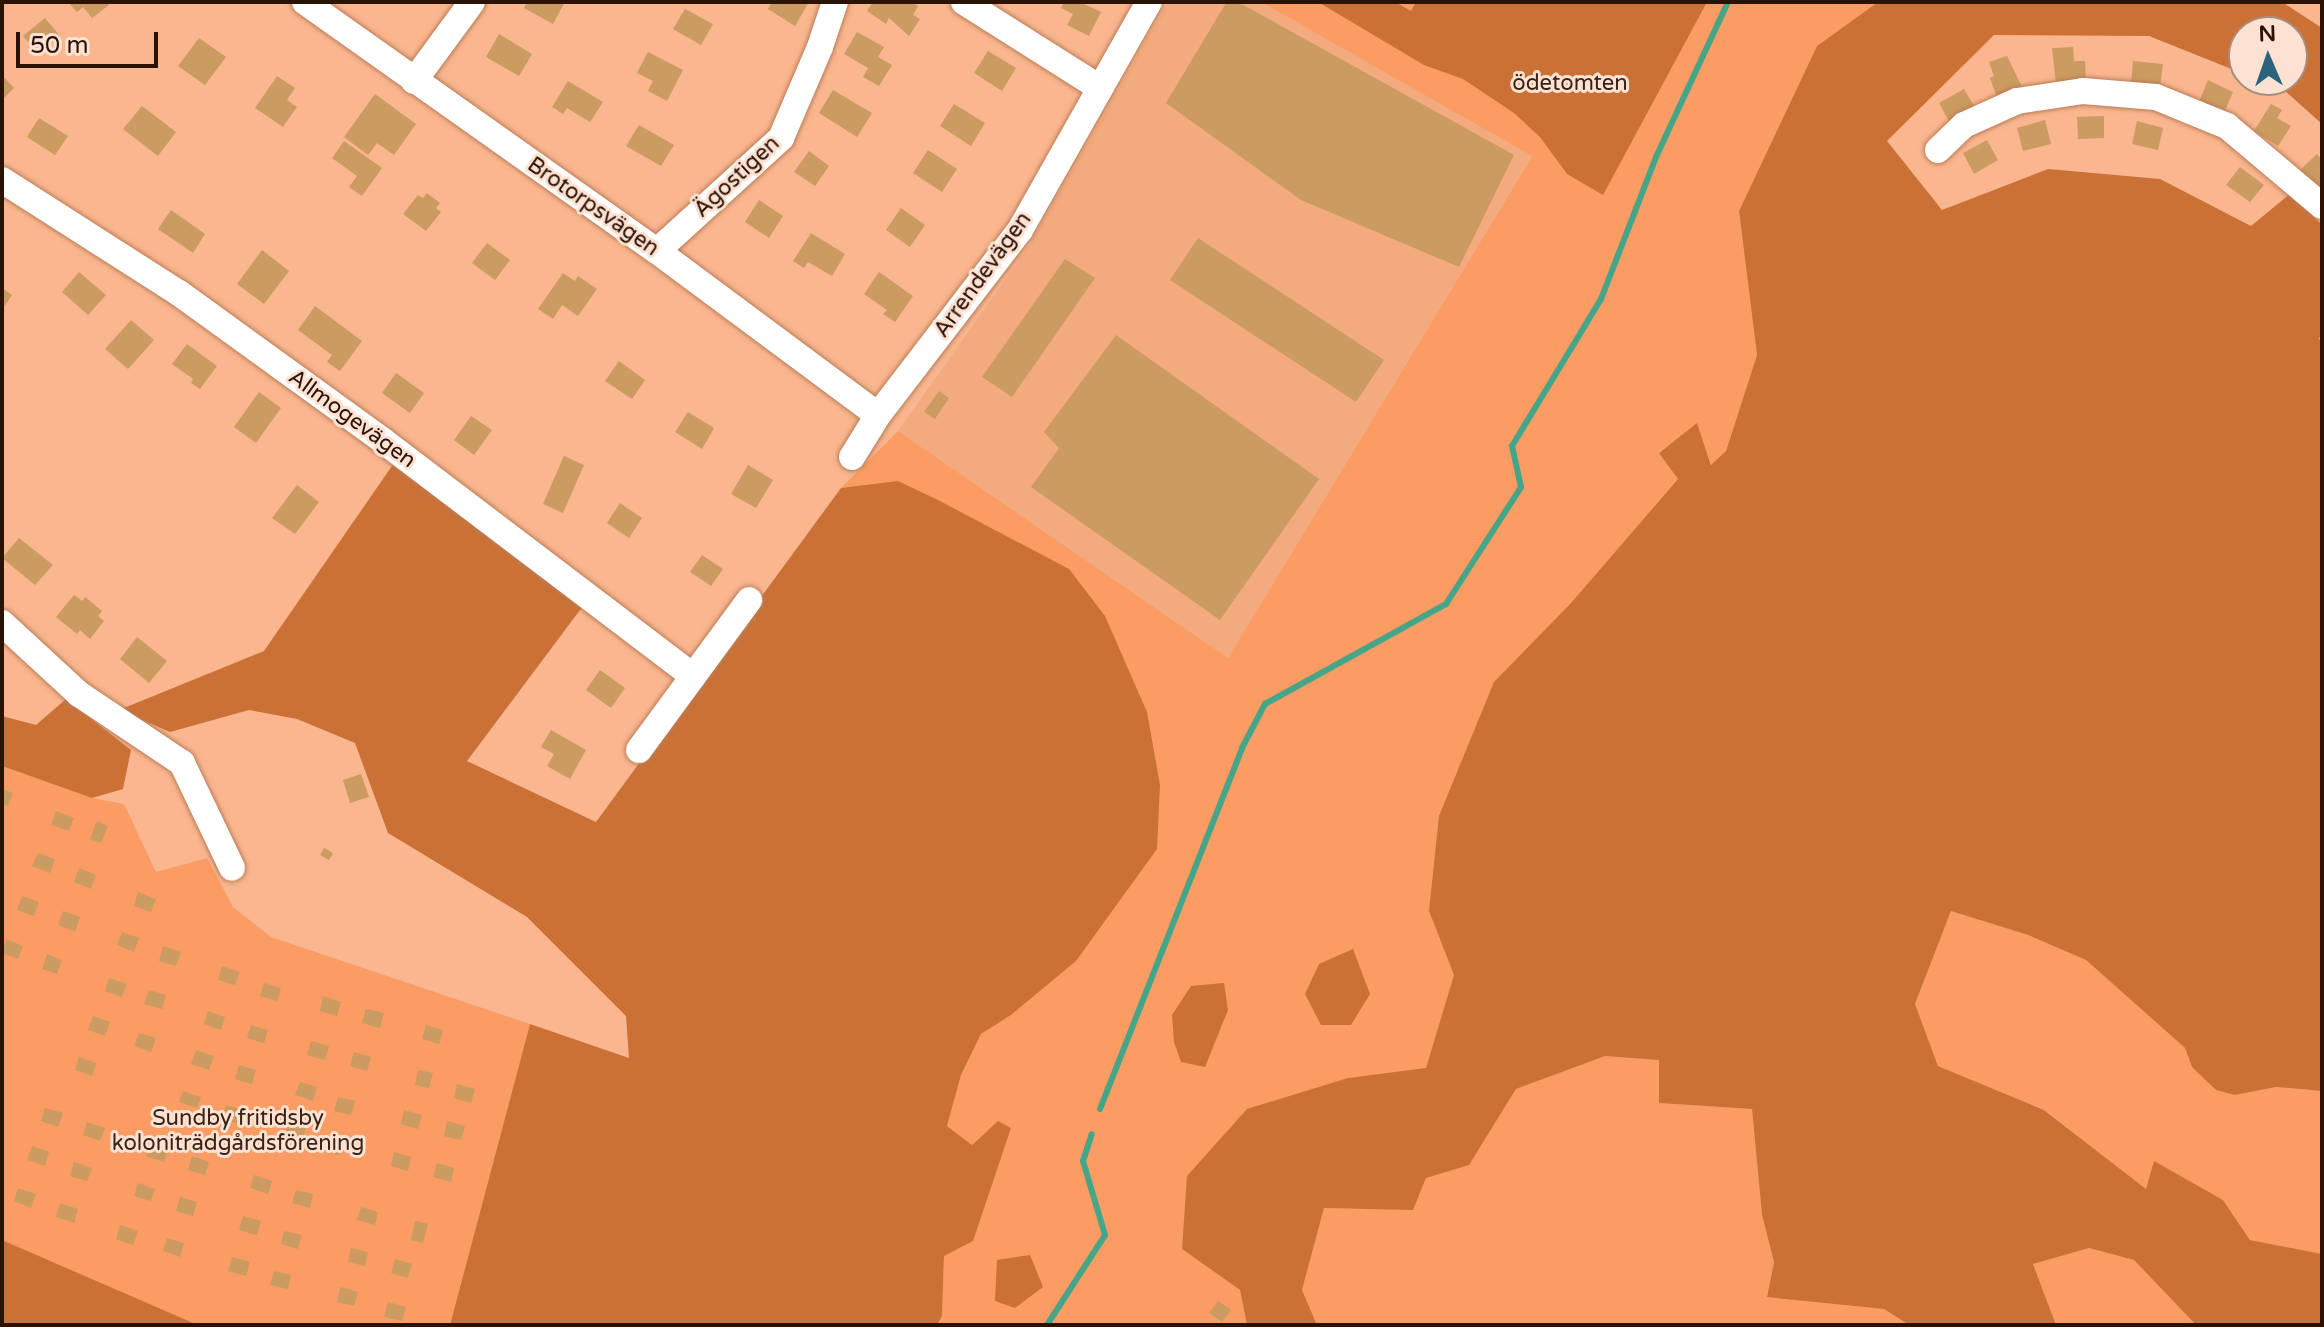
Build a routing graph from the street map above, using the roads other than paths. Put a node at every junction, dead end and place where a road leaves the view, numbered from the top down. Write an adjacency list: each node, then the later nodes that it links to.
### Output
1 (305, 2): 6 (street, Brotorpsvägen)
2 (472, 2): 6 (street)
3 (835, 2): 11 (street, Ägostigen)
4 (964, 2): 7 (street)
5 (1149, 2): 7 (street, Arrendevägen)
6 (414, 81): 11 (street, Brotorpsvägen)
7 (1100, 88): 12 (street, Arrendevägen)
8 (1938, 150): 10 (street)
9 (2, 180): 16 (street, Allmogevägen)
10 (2322, 206)
11 (657, 251): 12 (street, Brotorpsvägen)
12 (878, 415): 13 (street, Arrendevägen)
13 (852, 457)
14 (749, 600): 16 (street)
15 (2, 623): 18 (street)
16 (692, 675): 17 (street)
17 (639, 750)
18 (232, 868)

